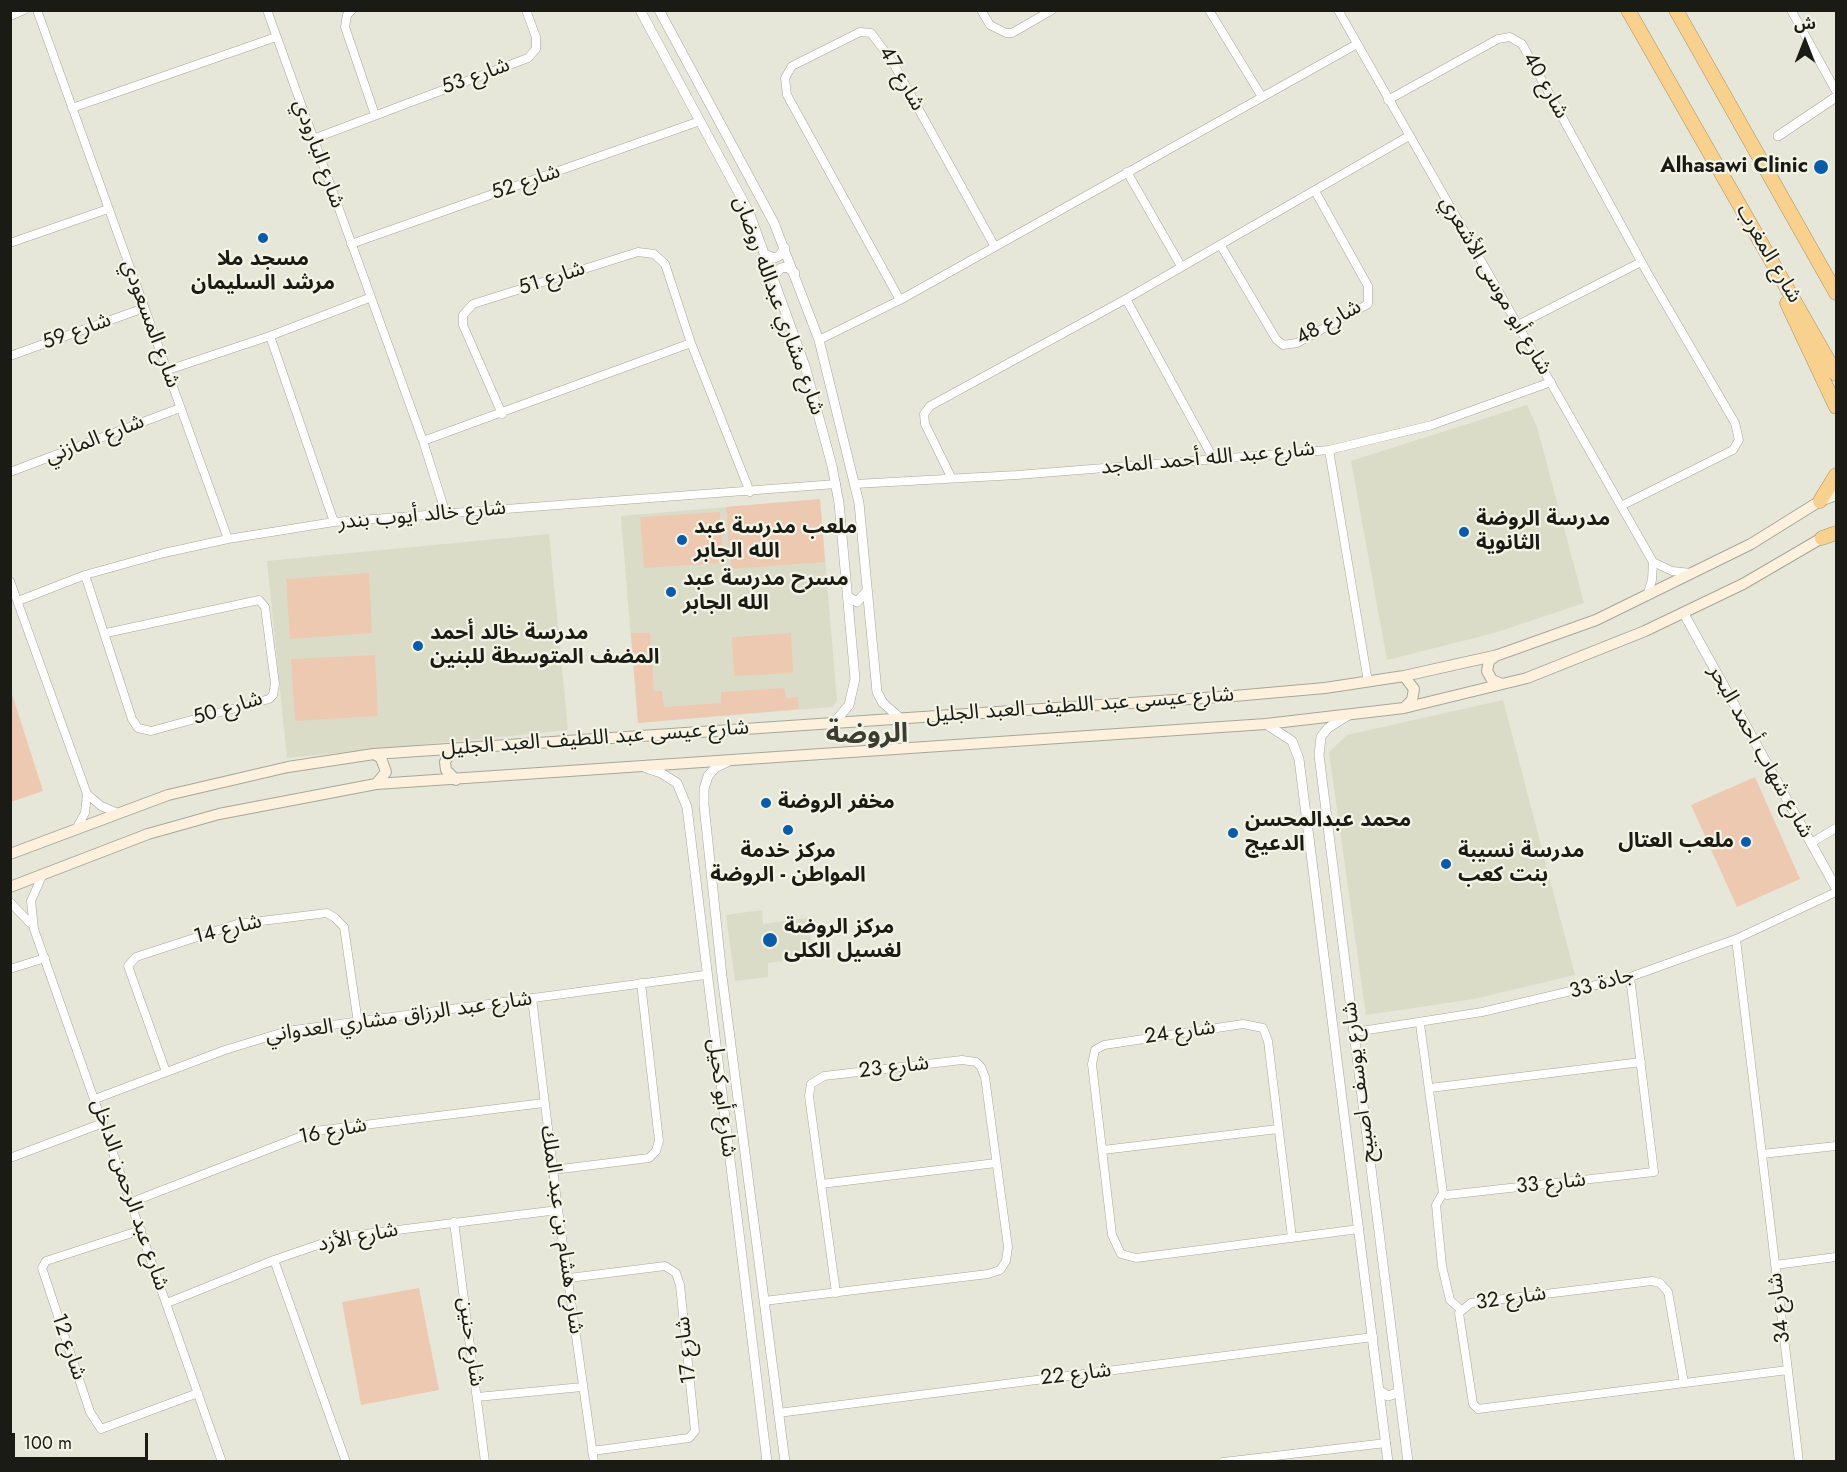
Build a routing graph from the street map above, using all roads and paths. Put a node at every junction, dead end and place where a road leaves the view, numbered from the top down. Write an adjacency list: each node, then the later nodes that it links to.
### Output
1 (24, 10): 15 (street)
2 (37, 10): 22 (street, شارع المسعودي)
3 (267, 10): 16 (street, شارع البارودي)
4 (352, 10): 23 (street)
5 (526, 10): 23 (street, شارع 53)
6 (640, 10): 24 (street, شارع مشاري عبدالله روضان)
7 (659, 10): 36 (street, شارع مشاري عبدالله روضان)
8 (981, 10): 9 (street)
9 (1052, 10)
10 (1209, 10): 19 (street)
11 (1338, 10): 17 (street, شارع أبو موسى الأشعري)
12 (1628, 10): 31 (highway, شارع المغرب)
13 (1676, 10): 42 (highway, شارع المغرب)
14 (1791, 10): 18 (street)
15 (10, 15)
16 (276, 37): 22 (street); 27 (street, شارع البارودي)
17 (1357, 44): 19 (street); 21 (street, شارع أبو موسى الأشعري)
18 (1836, 92)
19 (1262, 97): 28 (street)
20 (1836, 98): 26 (street)
21 (1388, 100): 25 (street, شارع أبو موسى الأشعري); 38 (street, شارع 40)
22 (72, 108): 30 (street, شارع المسعودي)
23 (375, 115): 27 (street, شارع 53)
24 (700, 121): 33 (street, شارع 52); 37 (street, شارع مشاري عبدالله روضان)
25 (1409, 136): 29 (street); 47 (street, شارع أبو موسى الأشعري)
26 (1778, 136)
27 (313, 140): 33 (street, شارع البارودي)
28 (1127, 172): 35 (street); 39 (street)
29 (1315, 191): 34 (street); 34 (street, شارع 48)
30 (108, 209): 32 (street); 46 (street, شارع المسعودي)
31 (1752, 225): 53 (highway, شارع المغرب); 55 (highway)
32 (10, 243)
33 (351, 244): 43 (street, شارع البارودي)
34 (1221, 246): 39 (street)
35 (994, 247): 45 (street); 45 (street, شارع 47)
36 (785, 248): 37 (street); 40 (street, شارع مشاري عبدالله روضان)
37 (765, 254): 41 (street, شارع مشاري عبدالله روضان)
38 (1641, 262): 47 (street); 69 (street, شارع 40)
39 (1181, 266): 44 (street)
40 (795, 273): 41 (street); 49 (street, شارع مشاري عبدالله روضان)
41 (774, 280): 64 (street, شارع مشاري عبدالله روضان)
42 (1836, 291)
43 (369, 298): 48 (street); 58 (street, شارع البارودي)
44 (1126, 299): 60 (street); 63 (street)
45 (900, 300): 49 (street)
46 (144, 308): 51 (street, شارع 59); 52 (street, شارع المسعودي)
47 (1516, 326): 54 (street, شارع أبو موسى الأشعري)
48 (270, 336): 52 (street); 71 (street)
49 (819, 340): 65 (street, شارع مشاري عبدالله روضان)
50 (691, 343): 57 (street); 57 (street, شارع 51); 66 (street, شارع 51)
51 (10, 356)
52 (168, 370): 56 (street, شارع المسعودي)
53 (1836, 374)
54 (1551, 382): 59 (street, شارع عبد الله أحمد الماجد); 69 (street, شارع أبو موسى الأشعري)
55 (1836, 407)
56 (180, 408): 61 (street, شارع المازني); 74 (street, شارع المسعودي)
57 (502, 414): 58 (street)
58 (423, 441): 70 (street, شارع البارودي)
59 (1329, 450): 60 (street, شارع عبد الله أحمد الماجد); 87 (street)
60 (1213, 458): 63 (street, شارع عبد الله أحمد الماجد)
61 (10, 472)
62 (1836, 475): 68 (highway)
63 (951, 477): 65 (street, شارع عبد الله أحمد الماجد)
64 (836, 484): 66 (street, شارع خالد أيوب بندر); 80 (street, شارع مشاري عبدالله روضان)
65 (855, 484): 79 (street, شارع مشاري عبدالله روضان)
66 (750, 492): 70 (street, شارع خالد أيوب بندر)
67 (1836, 495): 68 (main road, شارع عيسى عبد اللطيف العبد الجليل)
68 (1820, 501): 76 (main road, شارع عيسى عبد اللطيف العبد الجليل)
69 (1621, 506): 75 (street, شارع أبو موسى الأشعري)
70 (446, 514): 71 (street, شارع خالد أيوب بندر)
71 (334, 522): 74 (street, شارع خالد أيوب بندر)
72 (1836, 531): 73 (highway)
73 (1822, 538): 83 (main road, شارع عيسى عبد اللطيف العبد الجليل)
74 (228, 539): 77 (street, شارع خالد أيوب بندر)
75 (1653, 562): 76 (street); 81 (street)
76 (1693, 573): 81 (main road, شارع عيسى عبد اللطيف العبد الجليل)
77 (85, 575): 82 (street, شارع خالد أيوب بندر); 84 (street, شارع 50)
78 (10, 581): 82 (street)
79 (866, 592): 80 (street); 91 (street, شارع مشاري عبدالله روضان)
80 (847, 596): 92 (street, شارع مشاري عبدالله روضان)
81 (1646, 597): 85 (main road, شارع عيسى عبد اللطيف العبد الجليل)
82 (18, 601): 100 (street)
83 (1683, 614): 88 (main road, شارع عيسى عبد اللطيف العبد الجليل); 108 (street, شارع شهاب أحمد البحر)
84 (106, 633): 84 (street, شارع 50)
85 (1498, 655): 86 (main road, شارع عيسى عبد اللطيف العبد الجليل); 88 (main road)
86 (1404, 676): 87 (main road, شارع عيسى عبد اللطيف العبد الجليل); 89 (main road)
87 (1368, 682): 91 (main road, شارع عيسى عبد اللطيف العبد الجليل)
88 (1502, 684): 89 (main road, شارع عيسى عبد اللطيف العبد الجليل)
89 (1404, 708): 90 (main road, شارع عيسى عبد اللطيف العبد الجليل)
90 (1347, 716): 93 (main road, شارع عيسى عبد اللطيف العبد الجليل); 104 (street, شارع يوسف اصبيح)
91 (900, 718): 92 (main road, شارع عيسى عبد اللطيف العبد الجليل)
92 (833, 724): 94 (main road, شارع عيسى عبد اللطيف العبد الجليل)
93 (1266, 724): 96 (main road, شارع عيسى عبد اللطيف العبد الجليل); 107 (street, شارع يوسف اصبيح)
94 (460, 748): 95 (main road, شارع عيسى عبد اللطيف العبد الجليل); 98 (main road)
95 (374, 754): 99 (main road); 101 (main road, شارع عيسى عبد اللطيف العبد الجليل)
96 (735, 759): 97 (main road, شارع عيسى عبد اللطيف العبد الجليل); 102 (street, شارع أبو كحيل)
97 (635, 767): 98 (main road, شارع عيسى عبد اللطيف العبد الجليل); 103 (street, شارع أبو كحيل)
98 (456, 780): 99 (main road, شارع عيسى عبد اللطيف العبد الجليل)
99 (376, 784): 112 (main road, شارع عيسى عبد اللطيف العبد الجليل)
100 (87, 794): 101 (street); 106 (street)
101 (119, 813): 106 (main road, شارع عيسى عبد اللطيف العبد الجليل)
102 (705, 813): 103 (street); 140 (street, شارع أبو كحيل)
103 (688, 815): 120 (street, شارع أبو كحيل)
104 (1327, 826): 107 (street); 110 (street, شارع يوسف اصبيح)
105 (1836, 828): 108 (street)
106 (76, 829): 109 (main road, شارع عيسى عبد اللطيف العبد الجليل)
107 (1309, 831): 111 (street, شارع يوسف اصبيح)
108 (1811, 843): 114 (street, شارع شهاب أحمد البحر)
109 (10, 854)
110 (1331, 854): 111 (street); 126 (street, شارع يوسف اصبيح)
111 (1312, 857): 149 (street, شارع يوسف اصبيح)
112 (42, 876): 113 (main road, شارع عيسى عبد اللطيف العبد الجليل); 116 (street, شارع عبد الرحمن الداخل)
113 (10, 887)
114 (1836, 890): 117 (street, جادة 33)
115 (10, 902): 116 (street, شارع عبد الرحمن الداخل)
116 (34, 929): 118 (street, شارع عبد الرحمن الداخل)
117 (1736, 939): 121 (street, جادة 33); 136 (street, شارع 34)
118 (45, 958): 119 (street); 130 (street, شارع عبد الرحمن الداخل)
119 (10, 969)
120 (705, 975): 122 (street, شارع عبد الرزاق مشاري العدواني); 141 (street, شارع أبو كحيل)
121 (1630, 977): 125 (street, جادة 33); 127 (street, شارع 33)
122 (641, 983): 123 (street, شارع عبد الرزاق مشاري العدواني); 139 (street)
123 (532, 998): 124 (street, شارع عبد الرزاق مشاري العدواني); 131 (street, شارع هشام بن عبد الملك)
124 (358, 1023): 128 (street, شارع عبد الرزاق مشاري العدواني); 128 (street, شارع 14)
125 (1420, 1024): 126 (street, جادة 33); 129 (street)
126 (1355, 1032): 164 (street, شارع يوسف اصبيح)
127 (1641, 1062): 129 (street); 143 (street, شارع 33)
128 (166, 1072): 130 (street, شارع عبد الرزاق مشاري العدواني)
129 (1430, 1088): 143 (street)
130 (95, 1099): 132 (street, شارع عبد الرحمن الداخل)
131 (544, 1103): 139 (street, شارع هشام بن عبد الملك); 146 (street, شارع 16)
132 (103, 1124): 137 (street); 146 (street, شارع عبد الرحمن الداخل)
133 (1278, 1130): 135 (street); 135 (street, شارع 24); 151 (street, شارع 24)
134 (1836, 1146): 136 (street)
135 (1103, 1150): 151 (street, شارع 24)
136 (1762, 1154): 154 (street, شارع 34)
137 (10, 1158)
138 (996, 1163): 142 (street); 142 (street, شارع 23); 156 (street, شارع 23)
139 (553, 1170): 147 (street, شارع هشام بن عبد الملك)
140 (748, 1176): 141 (street); 144 (street, شارع أبو كحيل)
141 (731, 1178): 145 (street, شارع أبو كحيل)
142 (821, 1184): 156 (street, شارع 23)
143 (1443, 1193): 159 (street)
144 (750, 1200): 145 (street); 157 (street, شارع أبو كحيل)
145 (734, 1201): 177 (street, شارع أبو كحيل)
146 (132, 1202): 150 (street, شارع عبد الرحمن الداخل)
147 (558, 1210): 148 (street, شارع الأزد); 155 (street, شارع هشام بن عبد الملك)
148 (454, 1222): 153 (street, شارع الأزد); 167 (street, شارع حنين)
149 (1359, 1229): 151 (street, شارع 24); 160 (street, شارع يوسف اصبيح)
150 (141, 1230): 158 (street, شارع عبد الرحمن الداخل); 166 (street, شارع 12)
151 (1292, 1238)
152 (1836, 1257): 154 (street)
153 (274, 1260): 158 (street, شارع الأزد); 174 (street)
154 (1775, 1264): 161 (street, شارع 34)
155 (568, 1278): 163 (street, شارع هشام بن عبد الملك); 172 (street, شارع 17)
156 (836, 1293): 157 (street, شارع 23)
157 (764, 1301): 168 (street, شارع أبو كحيل)
158 (167, 1303): 166 (street, شارع عبد الرحمن الداخل)
159 (1461, 1310): 162 (street, شارع 32); 162 (street, شارع 32)
160 (1373, 1337): 165 (street, شارع يوسف اصبيح); 168 (street, شارع 22)
161 (1788, 1370): 162 (street, شارع 32); 182 (street, شارع 34)
162 (1683, 1383)
163 (582, 1387): 167 (street); 172 (street, شارع هشام بن عبد الملك)
164 (1399, 1388): 165 (street); 169 (street, شارع يوسف اصبيح)
165 (1380, 1391): 170 (street, شارع يوسف اصبيح)
166 (198, 1393): 173 (street, شارع عبد الرحمن الداخل)
167 (477, 1397): 175 (street, شارع حنين)
168 (778, 1413): 178 (street, شارع أبو كحيل)
169 (1402, 1413): 170 (street); 181 (street, شارع يوسف اصبيح)
170 (1383, 1416): 171 (street, شارع يوسف اصبيح)
171 (1386, 1443): 179 (street); 180 (street, شارع يوسف اصبيح)
172 (592, 1451): 176 (street, شارع هشام بن عبد الملك)
173 (222, 1461)
174 (346, 1461)
175 (485, 1461)
176 (594, 1461)
177 (767, 1461)
178 (785, 1461)
179 (1223, 1461)
180 (1388, 1461)
181 (1408, 1461)
182 (1798, 1461)

